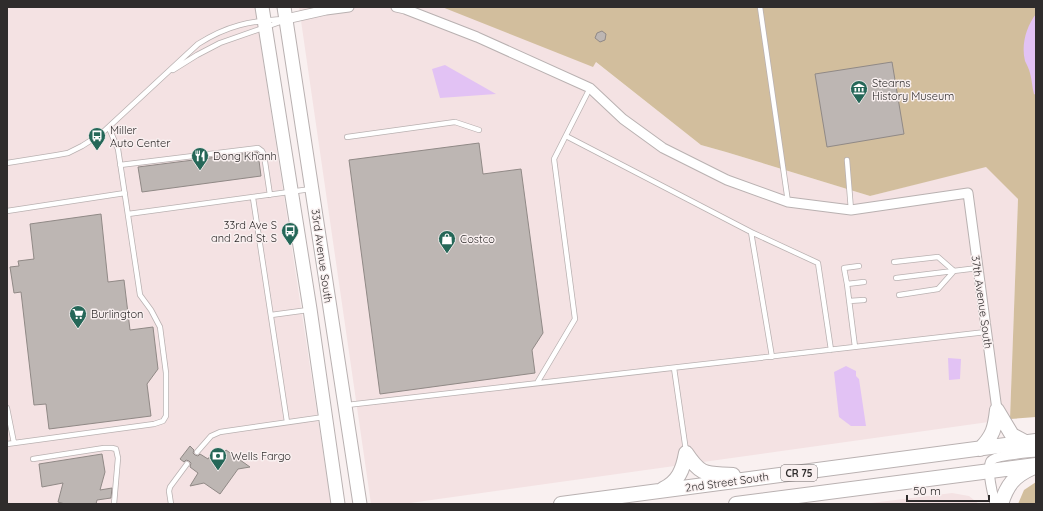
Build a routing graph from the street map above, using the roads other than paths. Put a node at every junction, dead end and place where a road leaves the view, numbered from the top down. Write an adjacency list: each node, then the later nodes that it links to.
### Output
1 (349, 7): 4 (street)
2 (397, 7): 7 (street)
3 (760, 7): 20 (lane)
4 (285, 13): 5 (lane); 5 (lane); 15 (main road, 33rd Avenue South)
5 (265, 18): 6 (lane); 6 (lane); 16 (main road, 33rd Avenue South)
6 (168, 73): 8 (lane)
7 (590, 88): 10 (lane); 20 (street)
8 (109, 128): 13 (lane); 14 (lane)
9 (478, 130): 11 (lane)
10 (566, 136): 24 (lane); 42 (lane)
11 (347, 137)
12 (847, 160): 21 (lane)
13 (7, 163)
14 (120, 165): 17 (lane); 18 (lane)
15 (312, 189): 16 (lane); 43 (main road, 33rd Avenue South)
16 (291, 192): 18 (lane); 35 (main road, 33rd Avenue South)
17 (125, 193): 22 (lane); 23 (lane)
18 (270, 195): 19 (lane)
19 (253, 198): 23 (lane); 36 (lane)
20 (788, 202): 21 (street)
21 (851, 210): 27 (street, 37th Avenue South)
22 (7, 211)
23 (128, 214): 48 (lane)
24 (751, 232): 39 (lane); 40 (lane)
25 (894, 262): 28 (lane)
26 (859, 266): 31 (lane)
27 (978, 268): 28 (lane); 37 (street, 37th Avenue South)
28 (954, 271): 29 (lane); 32 (lane)
29 (896, 278)
30 (864, 282): 31 (lane)
31 (846, 284): 34 (lane)
32 (899, 295)
33 (864, 300): 34 (lane)
34 (849, 302): 38 (lane)
35 (310, 309): 36 (lane); 46 (main road, 33rd Avenue South)
36 (271, 315): 47 (lane)
37 (986, 332): 38 (lane); 45 (street, 37th Avenue South)
38 (855, 347): 39 (lane)
39 (831, 350): 40 (lane)
40 (772, 357): 41 (lane)
41 (674, 368): 42 (lane); 53 (lane)
42 (537, 383): 43 (lane)
43 (345, 405): 63 (main road, 33rd Avenue South)
44 (7, 408): 48 (lane)
45 (997, 410): 50 (main road); 51 (main road)
46 (326, 417): 47 (lane); 62 (main road, 33rd Avenue South)
47 (287, 422): 52 (lane)
48 (14, 443): 49 (lane)
49 (7, 444)
50 (1033, 445): 51 (main road, 2nd Street South / CR 75); 57 (street)
51 (980, 449): 58 (main road, 2nd Street South / CR 75)
52 (197, 452)
53 (686, 453): 58 (main road); 59 (main road)
54 (33, 459): 60 (lane)
55 (186, 464): 61 (lane)
56 (1036, 466): 57 (main road, 2nd Street South / CR 75); 67 (main road)
57 (989, 471): 65 (main road, 2nd Street South / CR 75); 66 (street)
58 (760, 478): 59 (main road, 2nd Street South / CR 75)
59 (659, 491): 64 (main road, 2nd Street South / CR 75)
60 (114, 504)
61 (171, 504)
62 (338, 504)
63 (360, 504)
64 (562, 504)
65 (736, 504)
66 (995, 504)
67 (1001, 504)

